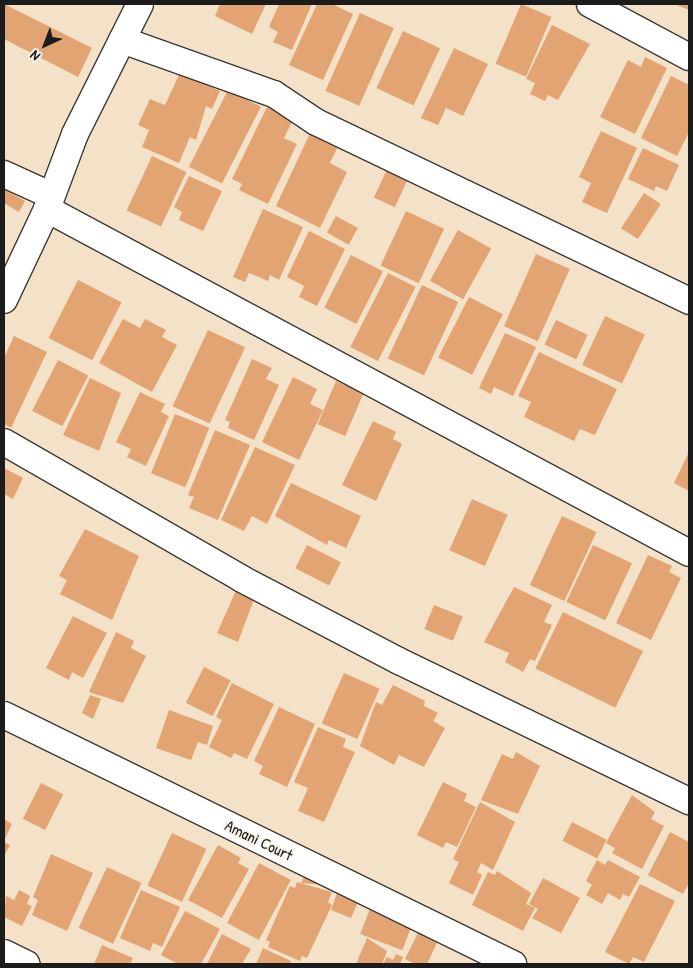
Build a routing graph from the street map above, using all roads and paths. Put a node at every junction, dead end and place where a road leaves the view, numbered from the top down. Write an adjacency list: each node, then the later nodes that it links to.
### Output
1 (140, 4): 3 (street)
2 (590, 4): 4 (street)
3 (122, 40): 6 (street); 8 (street)
4 (689, 57)
5 (4, 174): 6 (street)
6 (48, 202): 7 (street); 10 (street)
7 (4, 300)
8 (689, 301)
9 (4, 442): 12 (street)
10 (689, 552)
11 (4, 716): 15 (street, Amani Court)
12 (689, 801)
13 (4, 953): 14 (street)
14 (26, 964)
15 (513, 964)

